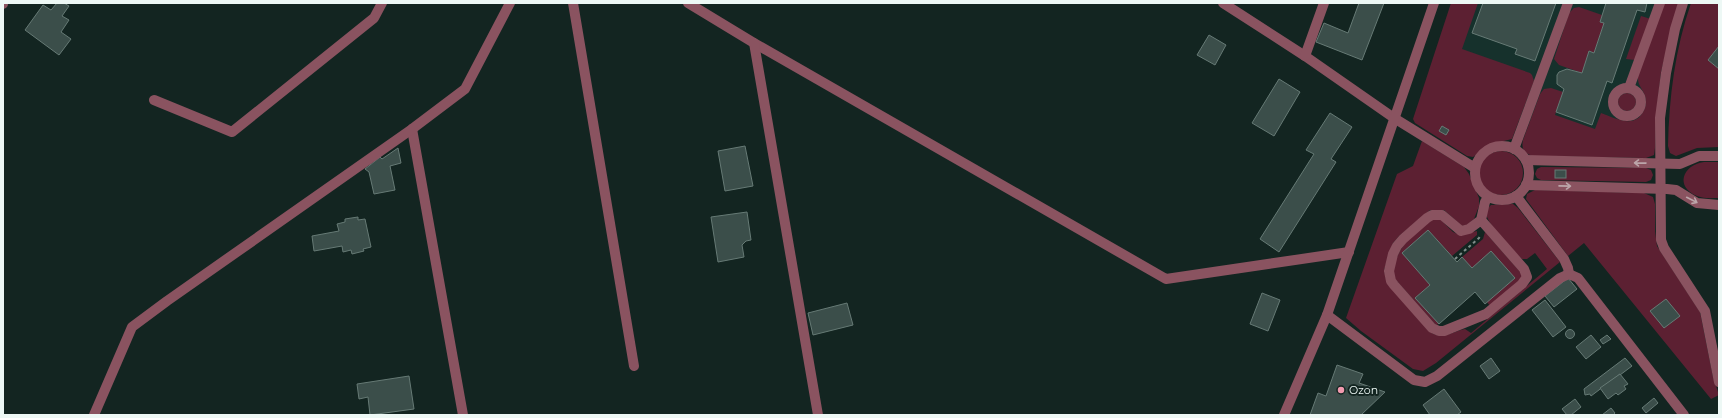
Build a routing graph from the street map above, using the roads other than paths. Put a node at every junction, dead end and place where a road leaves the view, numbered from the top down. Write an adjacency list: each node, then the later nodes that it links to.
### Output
1 (382, 3): 14 (street)
2 (510, 3): 16 (street)
3 (572, 3): 31 (street)
4 (688, 3): 11 (street)
5 (1223, 3): 12 (street)
6 (1324, 3): 12 (street)
7 (1434, 3): 15 (street)
8 (1568, 3): 17 (street)
9 (1660, 3): 13 (street)
10 (1683, 3): 20 (street)
11 (754, 43): 28 (street); 35 (street)
12 (1305, 56): 15 (street)
13 (1629, 88)
14 (154, 100)
15 (1394, 118): 21 (street); 28 (street)
16 (412, 129): 33 (street); 34 (street)
17 (1514, 149): 19 (street); 21 (street)
18 (1719, 156): 20 (street)
19 (1526, 160): 20 (street, one-way to 19); 22 (street)
20 (1660, 163): 23 (street)
21 (1475, 168): 25 (street)
22 (1526, 185): 23 (street, one-way to 23); 24 (street)
23 (1660, 188): 26 (street, one-way to 26); 32 (street)
24 (1516, 196): 25 (street); 29 (street)
25 (1488, 197): 27 (street)
26 (1719, 205)
27 (1484, 223): 27 (street)
28 (1349, 252): 30 (street)
29 (1569, 274): 30 (street); 37 (street)
30 (1327, 315): 36 (street)
31 (634, 366)
32 (1719, 382)
33 (94, 415)
34 (463, 415)
35 (818, 415)
36 (1284, 415)
37 (1684, 415)

